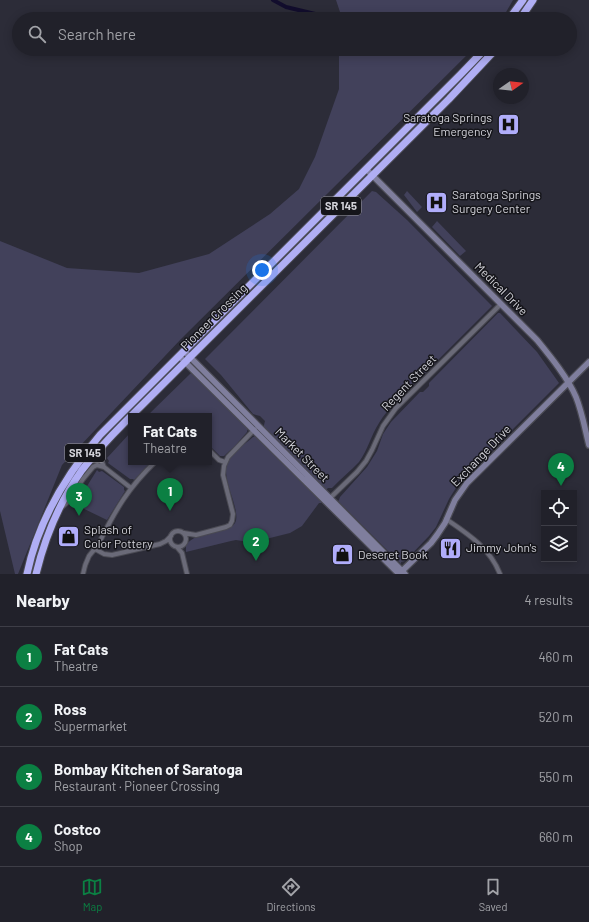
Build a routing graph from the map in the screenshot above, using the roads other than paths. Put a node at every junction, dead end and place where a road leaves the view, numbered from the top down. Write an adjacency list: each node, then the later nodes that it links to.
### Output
1 (523, 0): 3 (highway)
2 (533, 0): 4 (highway)
3 (514, 12)
4 (525, 12)
5 (478, 56): 7 (highway, Pioneer Crossing / SR 145)
6 (489, 56): 8 (highway, Pioneer Crossing / SR 145)
7 (366, 168): 8 (street, Medical Drive); 10 (highway, Pioneer Crossing / SR 145)
8 (372, 175): 9 (street, Medical Drive); 11 (highway, Pioneer Crossing / SR 145)
9 (501, 304): 13 (street, Medical Drive); 24 (street, Regent Street)
10 (181, 353): 11 (street, Market Street); 33 (highway, Pioneer Crossing / SR 145)
11 (187, 359): 14 (highway, Pioneer Crossing / SR 145); 16 (street, Market Street)
12 (589, 362): 13 (street, Exchange Drive)
13 (568, 383): 17 (street, Medical Drive); 26 (street, Exchange Drive)
14 (134, 413)
15 (128, 419): 18 (highway, Pioneer Crossing / SR 145)
16 (256, 428): 20 (street); 24 (street, Market Street)
17 (589, 445)
18 (99, 449): 22 (street); 25 (highway, Pioneer Crossing / SR 145)
19 (212, 453): 20 (street)
20 (225, 462): 28 (street)
21 (152, 465): 23 (street)
22 (104, 467): 23 (street); 25 (street)
23 (131, 488): 34 (street)
24 (329, 500): 36 (street, Market Street)
25 (60, 508): 39 (highway, Pioneer Crossing / SR 145)
26 (446, 519): 36 (street, Exchange Drive); 42 (street)
27 (184, 533): 28 (street); 29 (street); 31 (street)
28 (196, 534): 31 (street)
29 (170, 536): 30 (street); 32 (street)
30 (160, 544): 32 (street); 34 (street)
31 (185, 544): 32 (street); 35 (street)
32 (175, 546): 35 (street)
33 (34, 547): 37 (highway, Pioneer Crossing / SR 145); 38 (highway)
34 (95, 549): 40 (street)
35 (183, 556): 41 (street)
36 (402, 573)
37 (27, 574)
38 (30, 574)
39 (36, 574)
40 (83, 574)
41 (188, 574)
42 (500, 574)

